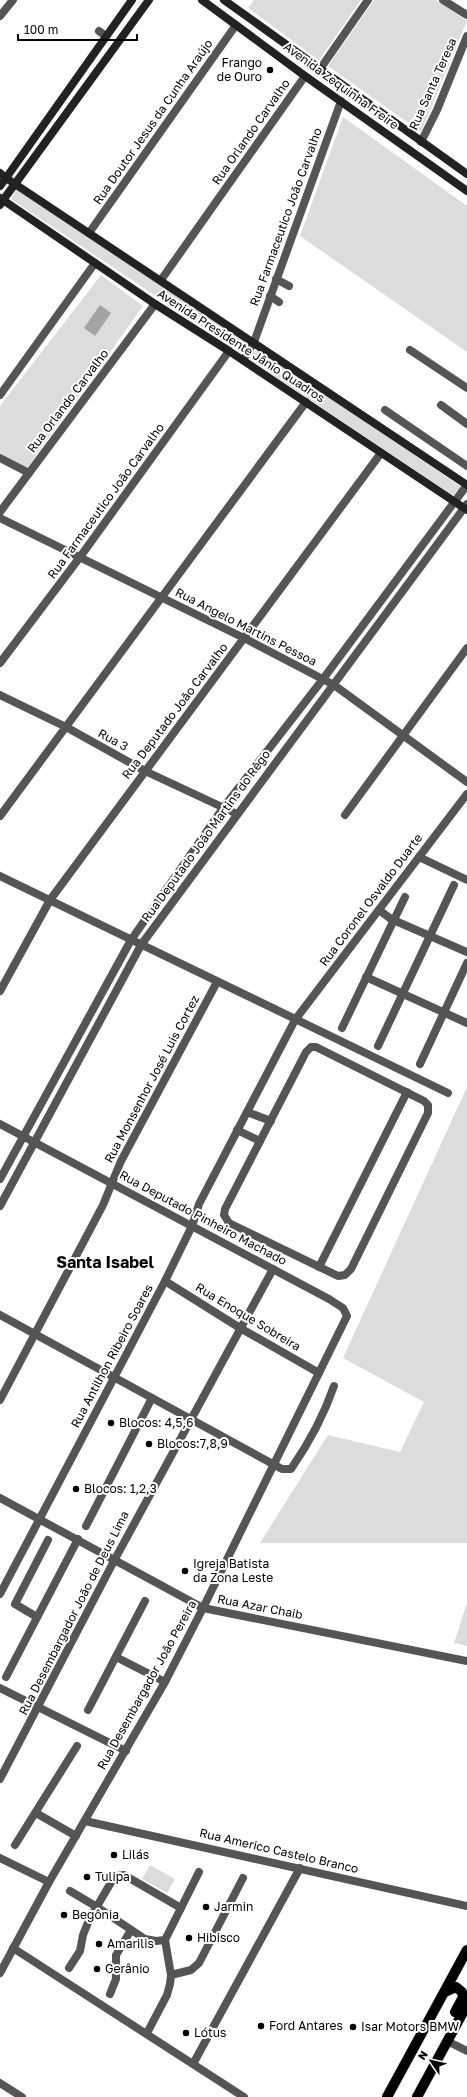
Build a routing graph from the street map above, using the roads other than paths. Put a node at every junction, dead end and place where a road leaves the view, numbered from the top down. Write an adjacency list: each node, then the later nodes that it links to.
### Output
1 (13, 0): 8 (street)
2 (132, 0): 12 (main road)
3 (149, 0): 20 (main road)
4 (202, 0): 10 (main road, Avenida Zequinha Freire)
5 (224, 0): 14 (main road, Avenida Zequinha Freire)
6 (368, 0): 14 (street)
7 (443, 0): 9 (street)
8 (0, 16)
9 (467, 16)
10 (236, 25): 15 (main road, Avenida Zequinha Freire); 24 (street, Rua Doutor Jesus da Cunha Araújo)
11 (99, 30): 12 (street)
12 (106, 36): 19 (main road)
13 (467, 36): 17 (street, Rua Santa Teresa)
14 (320, 69): 15 (main road); 17 (main road, Avenida Zequinha Freire)
15 (305, 76): 16 (main road, Avenida Zequinha Freire); 27 (street, Rua Orlando Carvalho)
16 (341, 101): 22 (main road, Avenida Zequinha Freire); 26 (street, Rua Farmaceutico João Carvalho)
17 (421, 142): 18 (main road, Avenida Zequinha Freire)
18 (467, 174)
19 (3, 175): 20 (main road, Avenida Presidente Jânio Quadros); 21 (main road)
20 (16, 184): 23 (main road); 24 (main road, Avenida Presidente Jânio Quadros)
21 (0, 186)
22 (467, 191)
23 (1, 201): 25 (main road, Avenida Presidente Jânio Quadros)
24 (89, 233): 27 (main road, Avenida Presidente Jânio Quadros)
25 (95, 263): 31 (main road, Avenida Presidente Jânio Quadros); 37 (street)
26 (276, 279): 28 (street); 29 (street, Rua Farmaceutico João Carvalho)
27 (161, 280): 32 (main road, Avenida Presidente Jânio Quadros)
28 (289, 286)
29 (270, 296): 30 (street); 32 (street, Rua Farmaceutico João Carvalho)
30 (280, 302)
31 (155, 304): 34 (main road, Avenida Presidente Jânio Quadros); 45 (street, Rua Orlando Carvalho)
32 (254, 342): 35 (street, Rua Farmaceutico João Carvalho); 46 (main road, Avenida Presidente Jânio Quadros)
33 (410, 350): 36 (street)
34 (229, 351): 35 (main road, Avenida Presidente Jânio Quadros); 51 (street, Rua Farmaceutico João Carvalho)
35 (243, 360): 38 (main road, Avenida Presidente Jânio Quadros)
36 (467, 388)
37 (0, 395)
38 (306, 402): 42 (main road, Avenida Presidente Jânio Quadros); 52 (street)
39 (441, 405): 41 (street)
40 (385, 410): 44 (street)
41 (467, 424)
42 (381, 453): 47 (main road, Avenida Presidente Jânio Quadros); 53 (street, Rua Deputado João Carvalho)
43 (0, 458): 45 (street)
44 (467, 466)
45 (29, 473): 49 (street, Rua Orlando Carvalho)
46 (467, 485): 47 (street, Rua Deputado João Martins do Rêgo)
47 (455, 502): 48 (main road, Avenida Presidente Jânio Quadros); 56 (street, Rua Deputado João Martins do Rêgo)
48 (466, 507): 57 (street, Rua Deputado João Martins do Rêgo)
49 (0, 512)
50 (0, 518): 51 (street, Rua Angelo Martins Pessoa)
51 (80, 557): 52 (street, Rua Angelo Martins Pessoa); 55 (street, Rua Farmaceutico João Carvalho)
52 (161, 597): 53 (street, Rua Angelo Martins Pessoa); 59 (street)
53 (244, 638): 56 (street, Rua Angelo Martins Pessoa); 61 (street, Rua Deputado João Carvalho)
54 (467, 648): 60 (street)
55 (0, 664)
56 (323, 679): 57 (street, Rua Angelo Martins Pessoa); 64 (street, Rua Deputado João Martins do Rêgo)
57 (334, 685): 60 (street, Rua Angelo Martins Pessoa); 65 (street, Rua Deputado João Martins do Rêgo)
58 (0, 695): 59 (street, Rua 3)
59 (66, 727): 61 (street, Rua 3); 67 (street)
60 (404, 734): 62 (street, Rua Angelo Martins Pessoa); 66 (street)
61 (145, 771): 64 (street, Rua 3); 73 (street, Rua Deputado João Carvalho)
62 (467, 782)
63 (467, 794): 68 (street, Rua Coronel Osvaldo Duarte)
64 (223, 808): 65 (street, Rua 3); 77 (street, Rua Deputado João Martins do Rêgo)
65 (237, 814): 78 (street, Rua Deputado João Martins do Rêgo)
66 (345, 814)
67 (0, 816)
68 (419, 857): 70 (street); 74 (street, Rua Coronel Osvaldo Duarte)
69 (0, 876): 73 (street)
70 (467, 880)
71 (454, 885): 76 (street)
72 (405, 897): 75 (street)
73 (50, 900): 77 (street); 83 (street, Rua Deputado João Carvalho)
74 (379, 910): 75 (street); 86 (street, Rua Coronel Osvaldo Duarte)
75 (392, 920): 76 (street); 81 (street)
76 (430, 936): 79 (street); 84 (street)
77 (131, 940): 78 (street); 97 (street, Rua Deputado João Martins do Rêgo)
78 (141, 945): 82 (street); 99 (street, Rua Deputado João Martins do Rêgo)
79 (467, 952)
80 (467, 963): 85 (street)
81 (366, 977): 84 (street); 88 (street)
82 (217, 982): 86 (street); 101 (street, Rua Monsenhor José Luis Cortez)
83 (0, 991)
84 (403, 994): 85 (street); 89 (street)
85 (444, 1012): 87 (street); 90 (street)
86 (294, 1020): 92 (street); 93 (street, Rua Antilhon Ribeiro Soares)
87 (467, 1023)
88 (342, 1028)
89 (378, 1046)
90 (420, 1064)
91 (406, 1092): 94 (street); 104 (street); 104 (street)
92 (448, 1093)
93 (247, 1112): 94 (street); 96 (street, Rua Antilhon Ribeiro Soares)
94 (270, 1122): 98 (street)
95 (0, 1124): 97 (street, Rua Deputado Pinheiro Machado)
96 (237, 1130): 98 (street); 103 (street, Rua Antilhon Ribeiro Soares)
97 (23, 1136): 99 (street, Rua Deputado Pinheiro Machado); 100 (street, Rua Deputado João Martins do Rêgo)
98 (260, 1141): 104 (street)
99 (34, 1142): 101 (street, Rua Deputado Pinheiro Machado); 102 (street, Rua Deputado João Martins do Rêgo)
100 (0, 1179)
101 (112, 1184): 103 (street, Rua Deputado Pinheiro Machado); 110 (street, Rua Monsenhor José Luis Cortez)
102 (0, 1206)
103 (192, 1226): 105 (street, Rua Deputado Pinheiro Machado); 106 (street, Rua Antilhon Ribeiro Soares)
104 (319, 1267)
105 (273, 1269): 108 (street, Rua Deputado Pinheiro Machado); 109 (street, Rua Desembargador João de Deus Lima)
106 (165, 1280): 109 (street, Rua Enoque Sobreira); 112 (street, Rua Antilhon Ribeiro Soares)
107 (0, 1315): 110 (street)
108 (347, 1316): 111 (street, Rua Desembargador João Pereira)
109 (240, 1328): 111 (street, Rua Enoque Sobreira); 116 (street, Rua Desembargador João de Deus Lima)
110 (35, 1334): 112 (street); 115 (street, Rua Monsenhor José Luis Cortez)
111 (319, 1372): 117 (street, Rua Desembargador João Pereira)
112 (115, 1377): 114 (street); 119 (street, Rua Antilhon Ribeiro Soares)
113 (334, 1386): 117 (street)
114 (152, 1398): 116 (street); 120 (street)
115 (0, 1400)
116 (191, 1419): 117 (street); 123 (street, Rua Desembargador João de Deus Lima)
117 (274, 1465): 126 (street, Rua Desembargador João Pereira)
118 (0, 1498): 119 (street, Rua Azar Chaib)
119 (40, 1518): 121 (street, Rua Azar Chaib); 124 (street, Rua Antilhon Ribeiro Soares)
120 (86, 1526)
121 (78, 1539): 123 (street, Rua Azar Chaib); 127 (street)
122 (48, 1540): 127 (street)
123 (115, 1559): 126 (street, Rua Azar Chaib); 133 (street, Rua Desembargador João de Deus Lima)
124 (0, 1594)
125 (145, 1601): 128 (street)
126 (204, 1608): 129 (street, Rua Azar Chaib); 131 (street, Rua Desembargador João Pereira)
127 (37, 1617): 130 (street)
128 (116, 1657): 131 (street); 134 (street)
129 (467, 1661)
130 (6, 1677)
131 (165, 1682): 136 (street, Rua Desembargador João Pereira)
132 (0, 1688): 133 (street)
133 (39, 1708): 136 (street); 137 (street, Rua Desembargador João de Deus Lima)
134 (88, 1710)
135 (77, 1746): 138 (street)
136 (126, 1751): 139 (street, Rua Desembargador João Pereira)
137 (0, 1780)
138 (36, 1813): 140 (street); 141 (street)
139 (85, 1821): 140 (street, Rua Desembargador João Pereira); 143 (street, Rua Americo Castelo Branco)
140 (76, 1836): 146 (street, Rua Desembargador João Pereira)
141 (15, 1845)
142 (0, 1858): 146 (street)
143 (300, 1868): 148 (street, Rua Americo Castelo Branco); 164 (street)
144 (199, 1872): 150 (street)
145 (244, 1878): 157 (street)
146 (49, 1882): 153 (street, Rua Desembargador João Pereira)
147 (70, 1891): 149 (street)
148 (467, 1906)
149 (97, 1907): 150 (street); 151 (street); 155 (street)
150 (181, 1908): 152 (street)
151 (131, 1930): 152 (street); 159 (street)
152 (165, 1940): 157 (street)
153 (13, 1948): 156 (street, Rua Desembargador João Pereira); 161 (street)
154 (467, 1950): 158 (main road)
155 (69, 1968)
156 (0, 1973)
157 (171, 1975): 161 (street)
158 (445, 1992): 162 (main road); 168 (main road)
159 (110, 1994)
160 (467, 2005): 162 (main road)
161 (147, 2033): 164 (street)
162 (447, 2041): 163 (street); 169 (main road)
163 (467, 2051)
164 (193, 2064): 167 (street)
165 (0, 2083): 166 (street)
166 (22, 2097)
167 (244, 2097)
168 (387, 2097)
169 (417, 2097)

